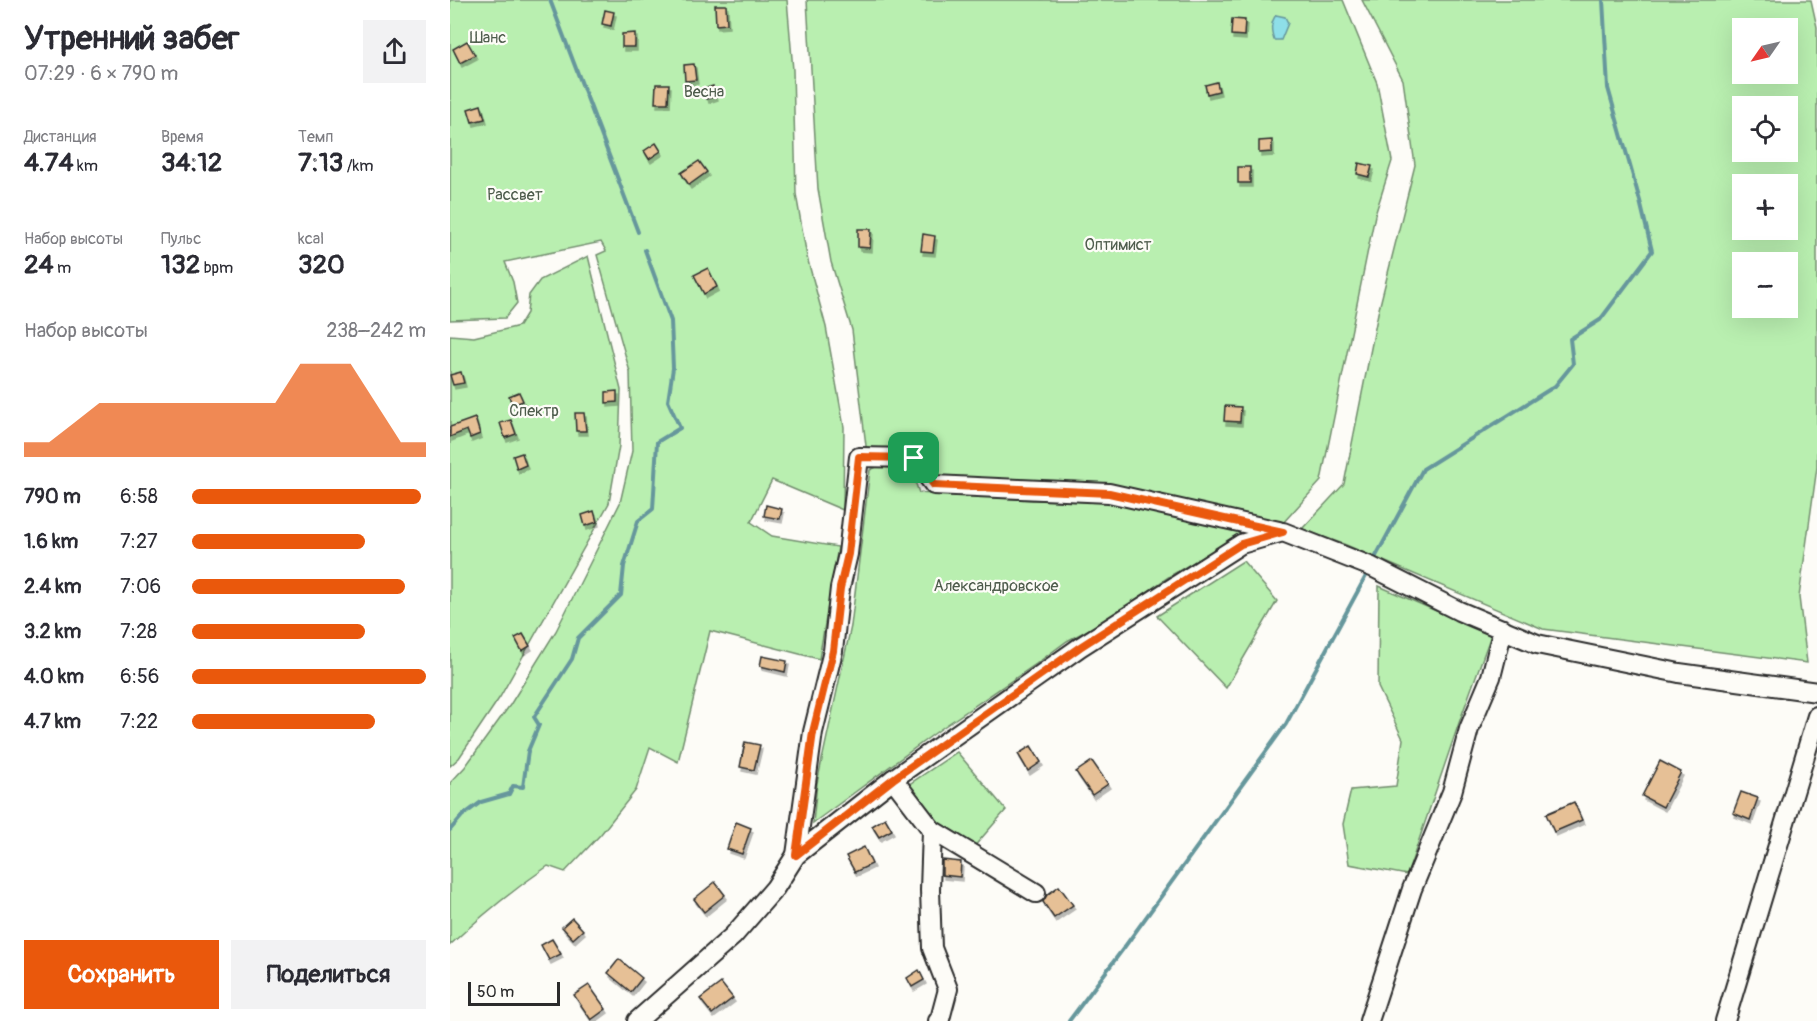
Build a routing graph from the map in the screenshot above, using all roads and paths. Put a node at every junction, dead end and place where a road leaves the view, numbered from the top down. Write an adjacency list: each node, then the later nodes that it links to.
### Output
1 (1283, 532): 2 (street); 5 (street); 7 (street)
2 (1503, 629): 3 (street); 11 (street)
3 (1817, 692)
4 (1817, 716): 12 (street)
5 (893, 779): 6 (street); 7 (street)
6 (932, 830): 8 (street); 10 (street)
7 (796, 855): 9 (street)
8 (1036, 893)
9 (637, 1021)
10 (938, 1021)
11 (1369, 1021)
12 (1725, 1021)

